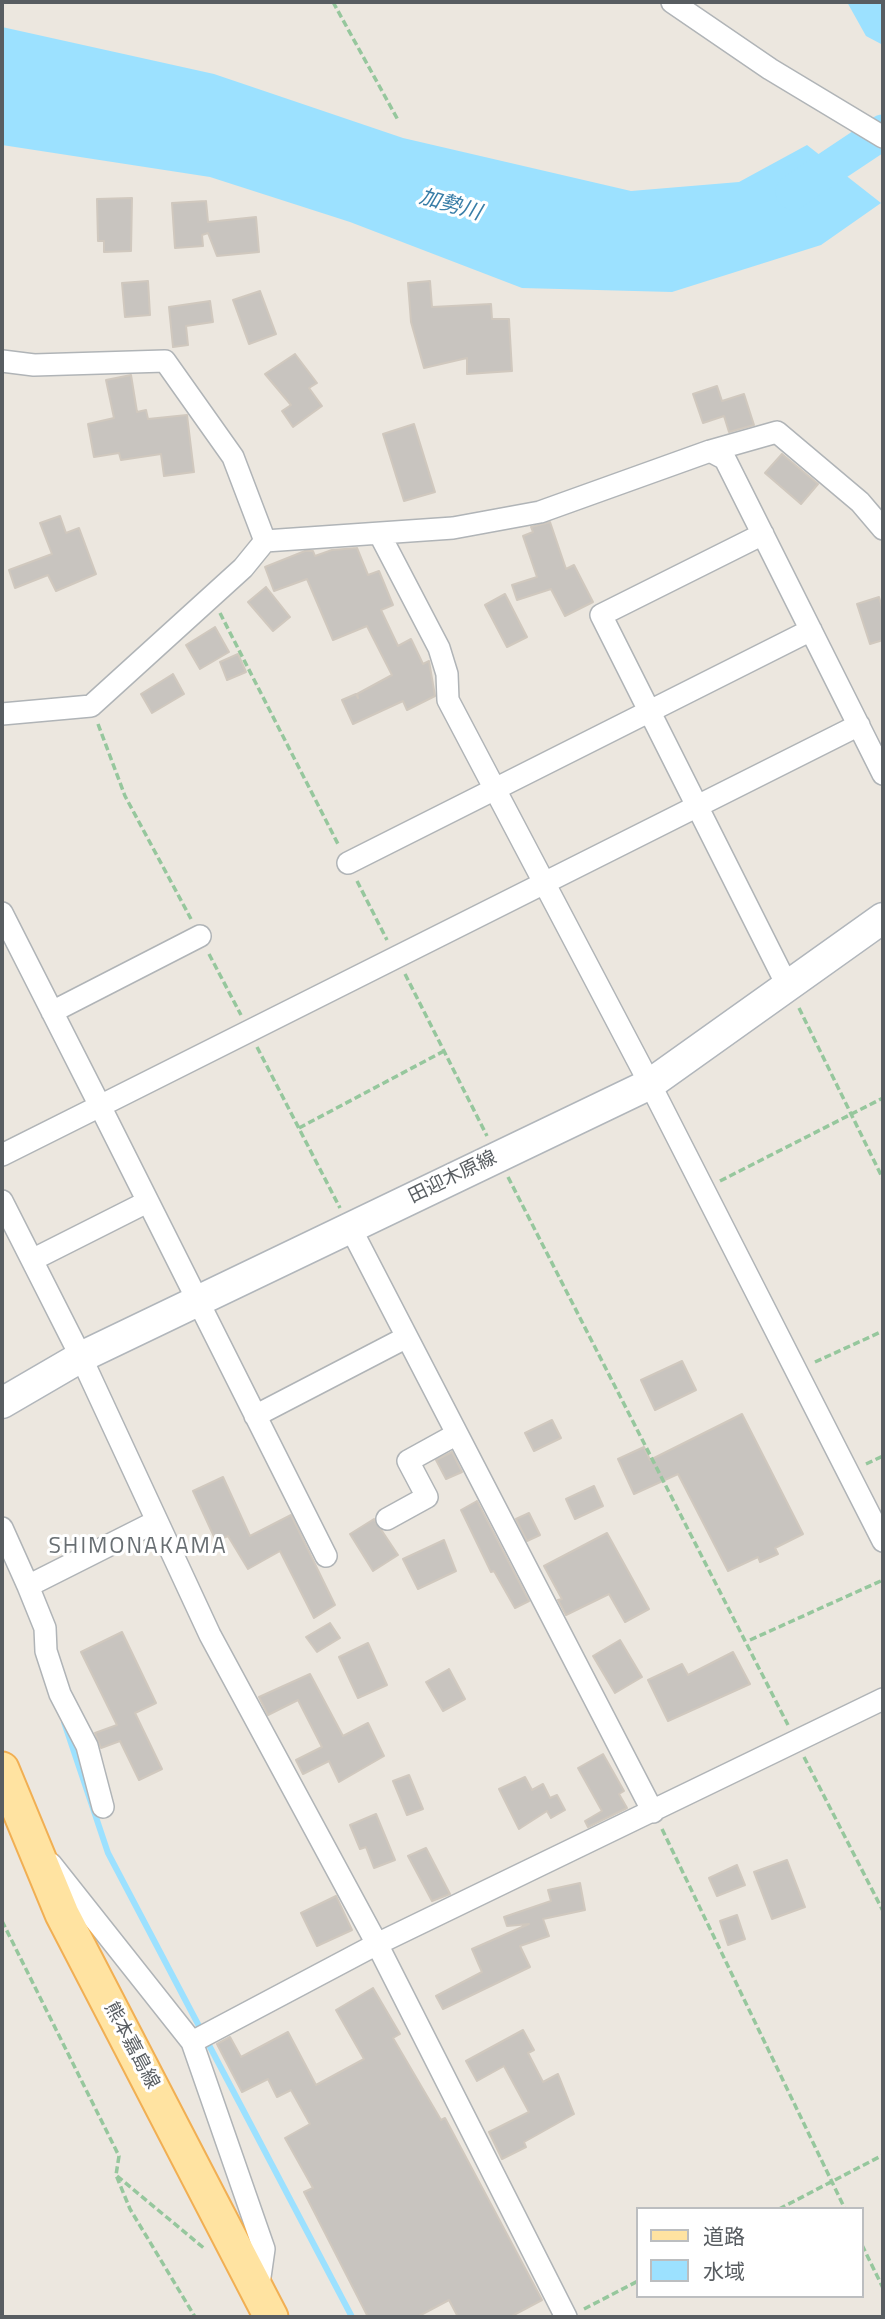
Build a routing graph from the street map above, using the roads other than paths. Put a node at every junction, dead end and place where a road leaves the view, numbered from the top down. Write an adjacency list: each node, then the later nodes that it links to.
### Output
1 (672, 2): 2 (street)
2 (883, 137)
3 (2, 361): 8 (street)
4 (710, 451): 5 (street); 6 (street); 7 (street)
5 (883, 528)
6 (763, 534): 9 (street); 10 (street)
7 (380, 535): 8 (street); 14 (street)
8 (265, 541): 11 (street)
9 (811, 630): 10 (street); 12 (street)
10 (650, 712): 14 (street); 15 (street)
11 (2, 714)
12 (859, 725): 13 (street); 15 (street)
13 (883, 774)
14 (494, 789): 16 (street); 17 (street)
15 (698, 807): 17 (street); 21 (street)
16 (348, 863)
17 (544, 884): 23 (street); 24 (street)
18 (2, 916): 22 (street)
19 (883, 918): 21 (main road, 田迎木原線)
20 (200, 936): 22 (street)
21 (788, 987): 23 (main road, 田迎木原線)
22 (52, 1012): 24 (street)
23 (650, 1084): 28 (main road, 田迎木原線); 39 (street)
24 (100, 1106): 25 (street); 27 (street)
25 (2, 1155)
26 (2, 1200): 29 (street)
27 (147, 1202): 29 (street); 30 (street)
28 (350, 1227): 30 (main road, 田迎木原線); 31 (street)
29 (32, 1260): 32 (street)
30 (197, 1301): 32 (main road, 田迎木原線); 34 (street)
31 (407, 1337): 34 (street); 35 (street)
32 (81, 1357): 33 (main road, 田迎木原線); 37 (street)
33 (2, 1403)
34 (255, 1416): 40 (street)
35 (457, 1434): 36 (street); 45 (street)
36 (387, 1519)
37 (157, 1521): 41 (street); 47 (street)
38 (2, 1528): 41 (street)
39 (883, 1541)
40 (326, 1556)
41 (28, 1586): 44 (street)
42 (883, 1699): 45 (street)
43 (2, 1769): 46 (main road, 熊本嘉島線)
44 (103, 1807)
45 (653, 1812): 47 (street)
46 (35, 1843): 48 (street); 49 (main road, 熊本嘉島線)
47 (376, 1944): 48 (street); 50 (street)
48 (192, 2042): 49 (street)
49 (265, 2305)
50 (573, 2314)

